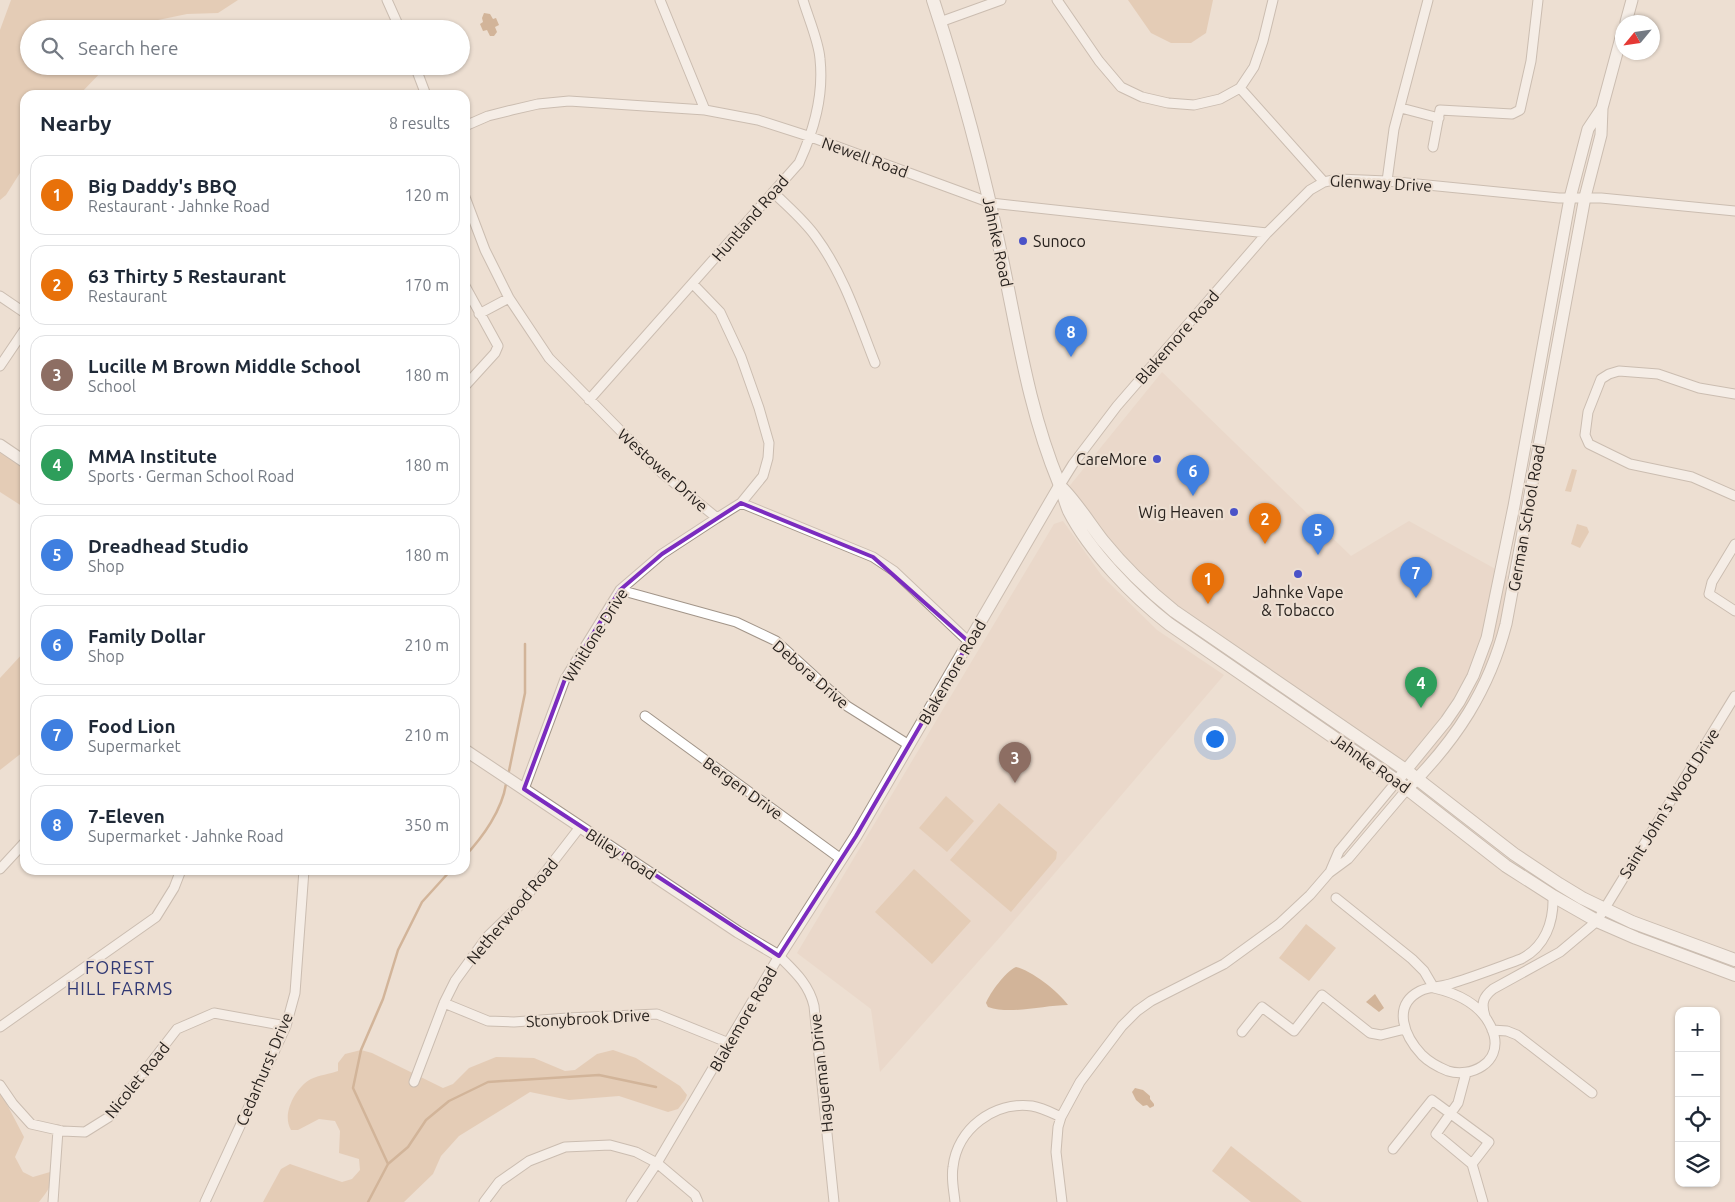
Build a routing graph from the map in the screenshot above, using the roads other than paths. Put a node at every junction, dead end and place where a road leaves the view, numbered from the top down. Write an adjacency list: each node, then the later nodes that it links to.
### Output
1 (387, 0): 12 (street)
2 (660, 0): 20 (street)
3 (803, 0): 23 (street, Huntland Road)
4 (933, 0): 13 (main road, Jahnke Road)
5 (1001, 0): 13 (street)
6 (1057, 0): 16 (street)
7 (1273, 0): 16 (street)
8 (1428, 0): 18 (street)
9 (1538, 0): 21 (street)
10 (1632, 0): 11 (street)
11 (1628, 15)
12 (396, 20)
13 (940, 22): 30 (main road, Jahnke Road)
14 (1615, 60): 19 (street, German School Road)
15 (418, 75): 17 (street)
16 (1240, 88): 26 (street, Glenway Drive)
17 (424, 90)
18 (1400, 108): 21 (street); 25 (street)
19 (1602, 108): 28 (street, German School Road); 29 (street, German School Road)
20 (705, 110): 22 (street, Newell Road); 23 (street, Newell Road)
21 (1439, 118): 24 (street)
22 (470, 124)
23 (811, 137): 27 (street, Huntland Road); 30 (street, Newell Road)
24 (1432, 147)
25 (1387, 181): 26 (street, Glenway Drive); 28 (street, Glenway Drive)
26 (1324, 182): 33 (street, Blakemore Road)
27 (773, 192): 34 (street, Huntland Road); 41 (street)
28 (1570, 198): 29 (street, Glenway Drive); 60 (street, German School Road)
29 (1585, 198): 32 (street, Glenway Drive); 61 (street, German School Road)
30 (990, 203): 33 (street, Newell Road); 48 (main road, Jahnke Road)
31 (470, 210): 37 (street, Westower Drive)
32 (1735, 212)
33 (1267, 233): 48 (street, Blakemore Road)
34 (693, 284): 45 (street, Huntland Road); 50 (street, Westower Drive)
35 (0, 296): 38 (street)
36 (470, 296): 39 (street)
37 (509, 298): 39 (street); 45 (street, Westower Drive)
38 (20, 310)
39 (479, 314): 43 (street)
40 (20, 336): 42 (street)
41 (875, 363)
42 (0, 366)
43 (470, 380)
44 (1735, 394): 49 (street)
45 (589, 400): 51 (street, Westower Drive)
46 (0, 445): 47 (street)
47 (20, 459)
48 (1060, 485): 55 (street, Blakemore Road); 60 (main road, Jahnke Road); 62 (main road, Jahnke Road)
49 (1735, 496)
50 (740, 503): 51 (street, Westower Drive); 55 (street)
51 (717, 518): 53 (street, Whitlone Drive)
52 (1735, 544): 54 (street)
53 (620, 590): 58 (street, Debora Drive); 64 (street, Whitlone Drive)
54 (1735, 611)
55 (969, 642): 58 (street, Blakemore Road)
56 (1735, 696): 74 (street, Saint John's Wood Drive)
57 (645, 716): 67 (street, Bergen Drive)
58 (909, 745): 67 (street, Blakemore Road)
59 (470, 753): 64 (street, Bliley Road)
60 (1407, 771): 61 (main road, Jahnke Road); 62 (street, German School Road)
61 (1418, 779): 63 (street, German School Road); 74 (main road, Jahnke Road)
62 (1397, 781): 63 (main road, Jahnke Road); 69 (street, German School Road)
63 (1408, 788): 69 (street, German School Road); 72 (main road, Jahnke Road)
64 (524, 789): 65 (street, Bliley Road)
65 (580, 827): 76 (street, Bliley Road); 82 (street, Netherwood Road)
66 (20, 847): 68 (street)
67 (841, 859): 76 (street, Blakemore Road)
68 (0, 869)
69 (1330, 873): 95 (street, German School Road)
70 (179, 875): 85 (street)
71 (304, 875): 84 (street, Cedarhurst Drive)
72 (1553, 896): 75 (main road, Jahnke Road); 78 (street)
73 (1336, 898): 81 (street)
74 (1605, 909): 75 (street, Saint John's Wood Drive); 79 (main road, Jahnke Road)
75 (1597, 921): 77 (street, Saint John's Wood Drive); 80 (main road, Jahnke Road)
76 (779, 956): 89 (street, Blakemore Road); 105 (street, Hagueman Drive)
77 (1552, 956): 78 (street); 83 (street, Saint John's Wood Drive)
78 (1521, 958): 81 (street)
79 (1735, 960)
80 (1735, 975)
81 (1434, 988): 83 (street); 86 (street)
82 (444, 1003): 89 (street, Stonybrook Drive); 91 (street, Netherwood Road)
83 (1486, 1018): 87 (street)
84 (286, 1026): 96 (street, Nicolet Road); 101 (street, Cedarhurst Drive)
85 (0, 1027)
86 (1405, 1029): 88 (street); 90 (street)
87 (1492, 1030): 90 (street); 93 (street)
88 (1242, 1032)
89 (729, 1042): 98 (street, Blakemore Road)
90 (1466, 1073): 94 (street)
91 (414, 1082)
92 (0, 1086): 96 (street, Nicolet Road)
93 (1592, 1093)
94 (1452, 1114): 97 (street); 99 (street); 99 (street)
95 (1061, 1117): 106 (street); 107 (street, German School Road)
96 (58, 1130): 100 (street)
97 (1393, 1149)
98 (657, 1163): 102 (street); 103 (street, Blakemore Road); 104 (street)
99 (1472, 1164): 108 (street)
100 (53, 1202)
101 (205, 1202)
102 (484, 1202)
103 (631, 1202)
104 (698, 1202)
105 (834, 1202)
106 (955, 1202)
107 (1062, 1202)
108 (1483, 1202)

